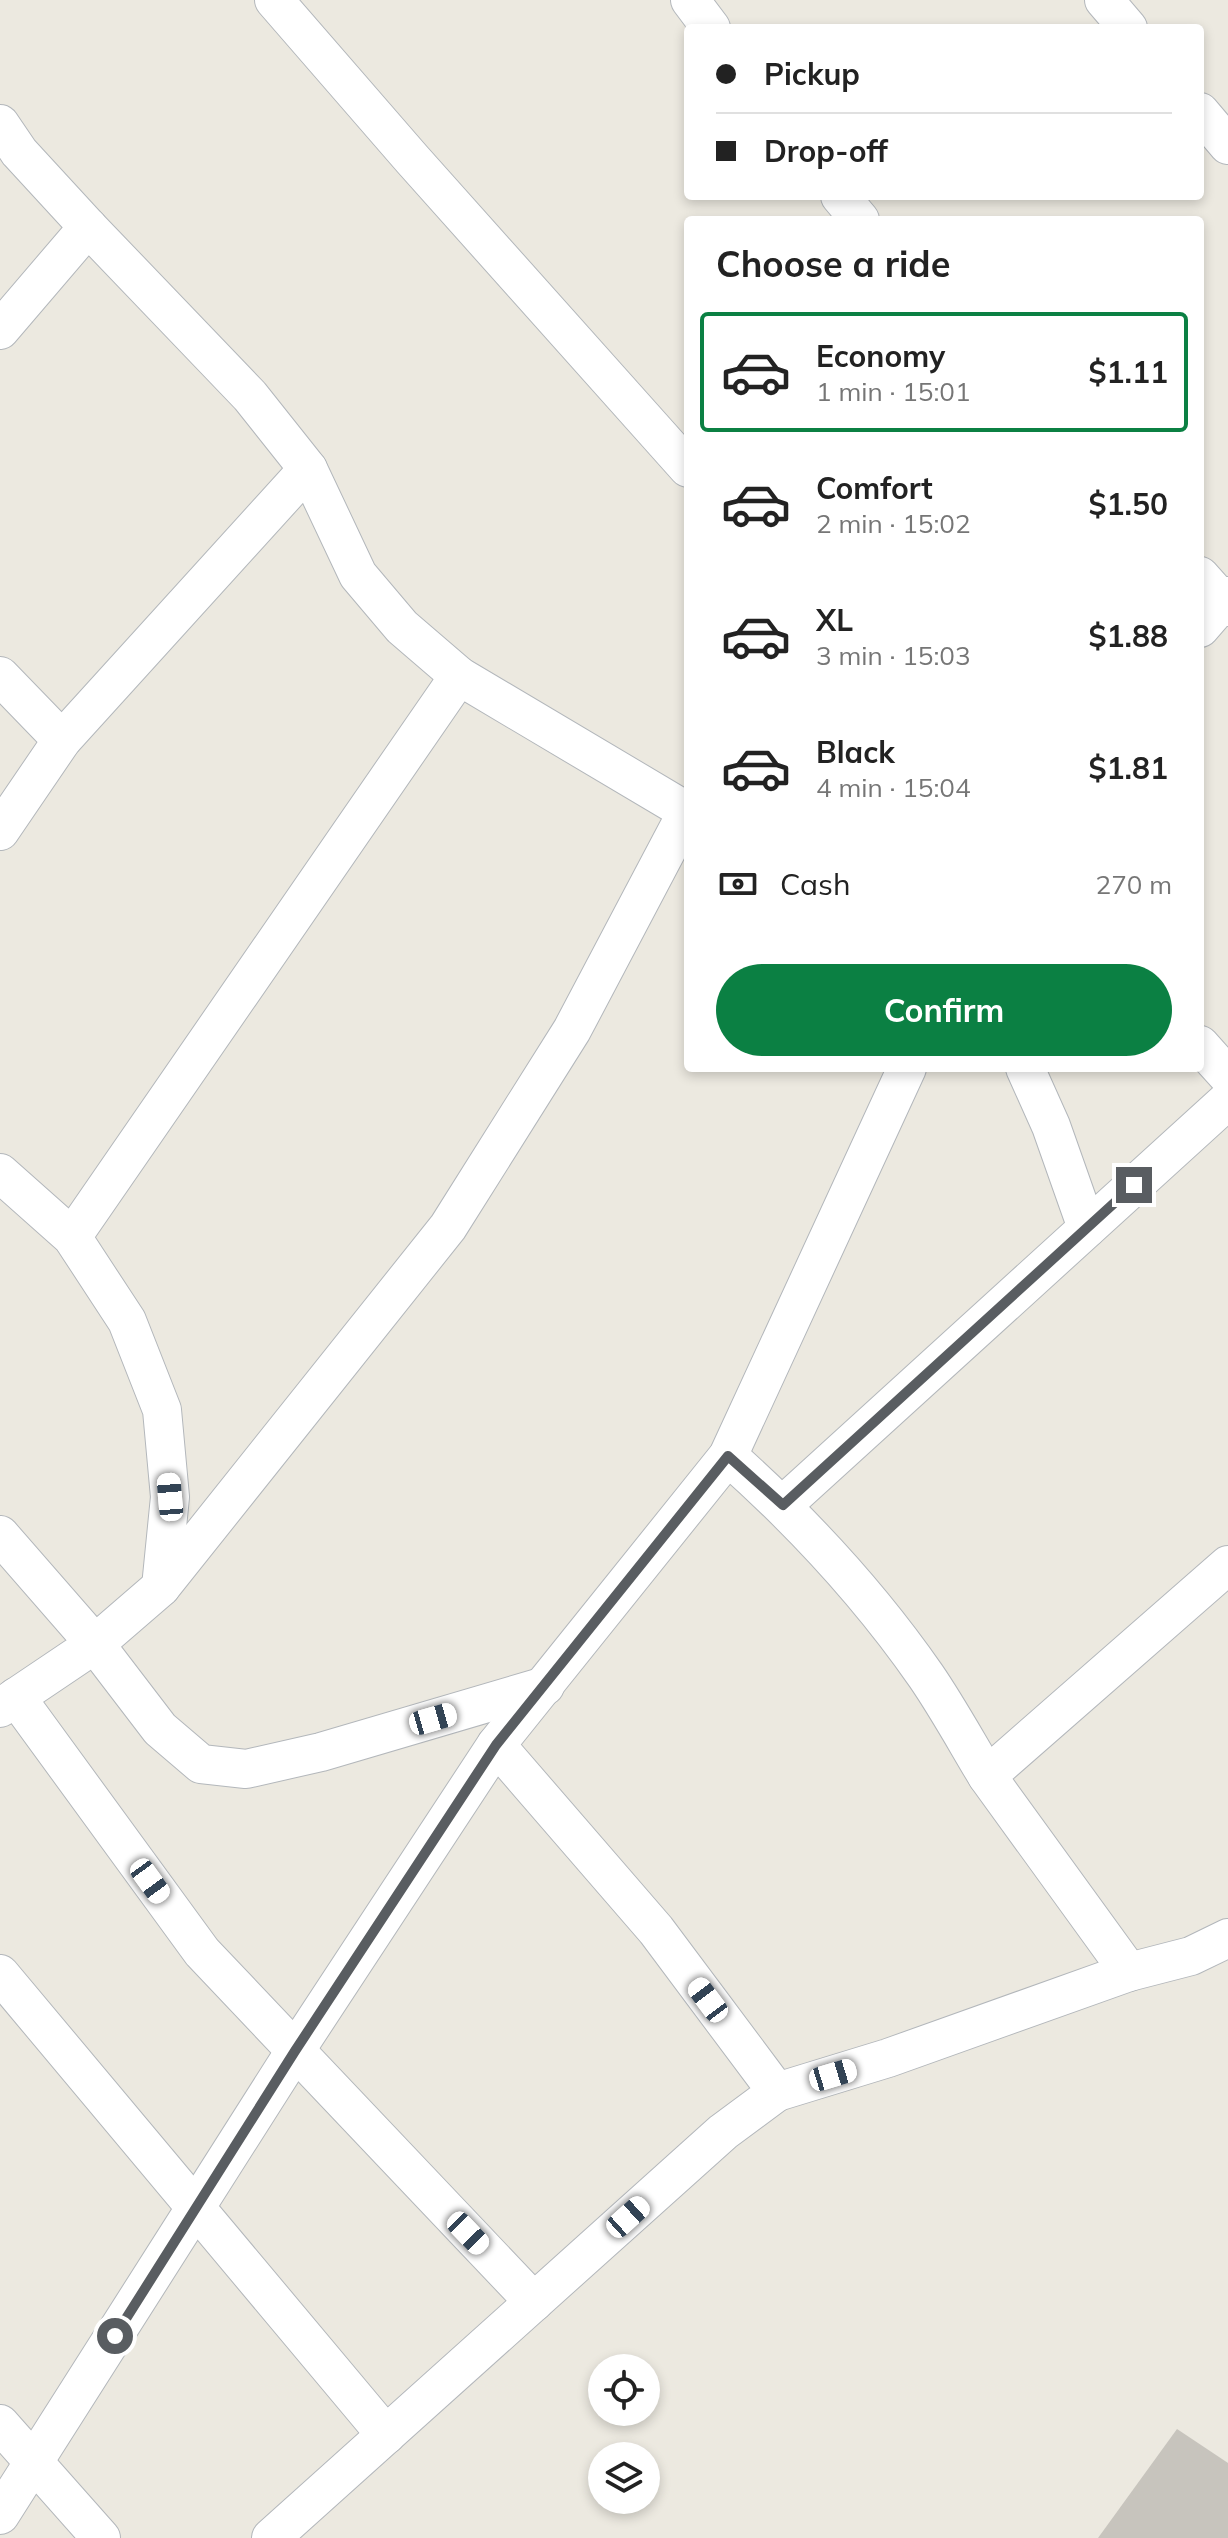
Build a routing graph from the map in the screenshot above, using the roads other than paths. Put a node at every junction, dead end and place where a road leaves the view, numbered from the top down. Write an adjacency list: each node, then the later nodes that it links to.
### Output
1 (274, 0): 13 (street)
2 (690, 0): 4 (street)
3 (1104, 0): 5 (street)
4 (708, 24)
5 (1125, 24)
6 (1204, 117): 8 (street)
7 (0, 124): 11 (street)
8 (1228, 145)
9 (843, 200): 10 (street)
10 (857, 216)
11 (88, 227): 12 (street); 14 (street)
12 (0, 330)
13 (684, 463)
14 (308, 469): 16 (street); 17 (street)
15 (0, 676): 17 (street)
16 (459, 676): 18 (street); 28 (street)
17 (62, 740): 20 (street)
18 (684, 810)
19 (684, 818): 33 (street)
20 (0, 831)
21 (1204, 1049): 24 (street)
22 (905, 1072): 29 (street)
23 (1027, 1072): 27 (street)
24 (1228, 1076)
25 (1228, 1100): 27 (street)
26 (0, 1173): 28 (street)
27 (1087, 1228): 30 (street)
28 (72, 1237): 33 (street)
29 (728, 1456): 30 (street); 35 (street)
30 (783, 1505): 38 (street)
31 (0, 1535): 34 (street)
32 (1228, 1565): 38 (street)
33 (161, 1587): 34 (street)
34 (95, 1644): 35 (street); 36 (street)
35 (545, 1686): 37 (street)
36 (8, 1702): 42 (street)
37 (496, 1745): 42 (street); 43 (street)
38 (987, 1776): 40 (street)
39 (1228, 1938): 40 (street)
40 (1129, 1972): 43 (street)
41 (0, 1974): 44 (street)
42 (295, 2051): 44 (street); 45 (street)
43 (777, 2092): 45 (street)
44 (195, 2209): 47 (street); 48 (street)
45 (534, 2302): 47 (street)
46 (0, 2424): 48 (street)
47 (386, 2435): 51 (street)
48 (35, 2463): 49 (street); 50 (street)
49 (0, 2515)
50 (101, 2538)
51 (271, 2538)

